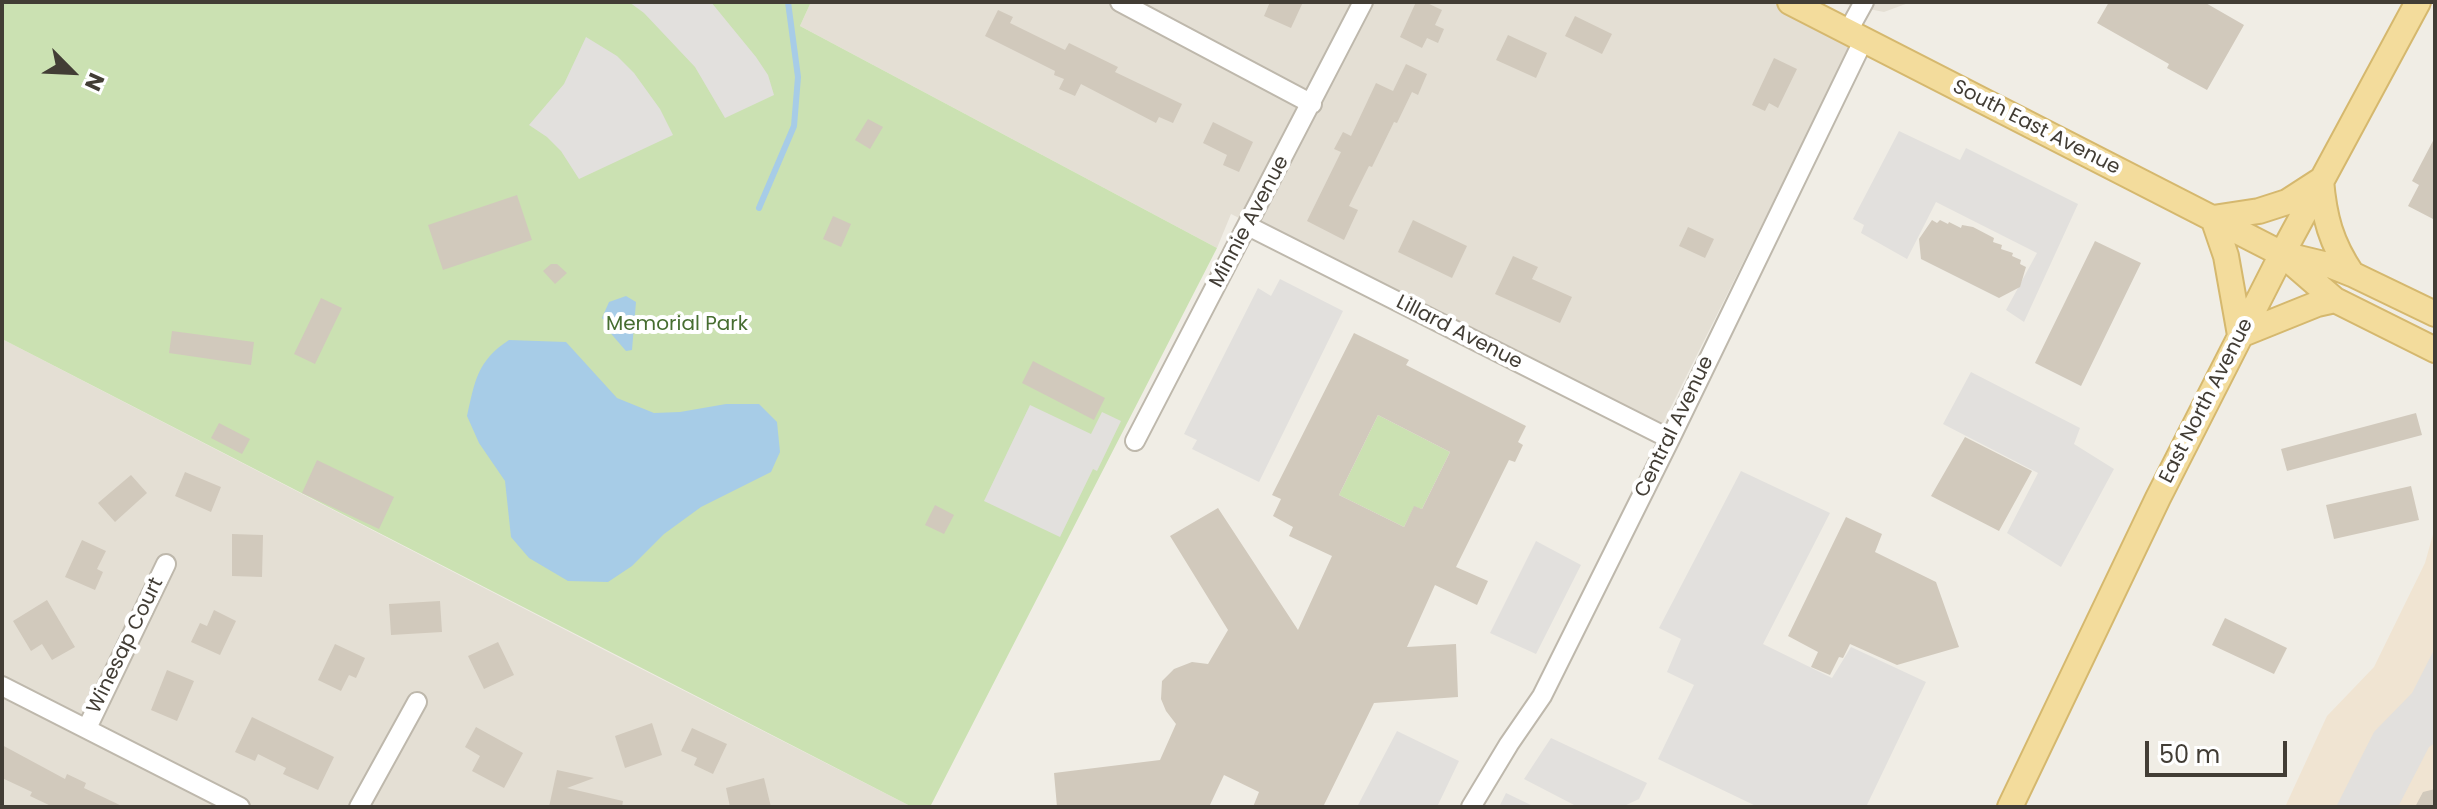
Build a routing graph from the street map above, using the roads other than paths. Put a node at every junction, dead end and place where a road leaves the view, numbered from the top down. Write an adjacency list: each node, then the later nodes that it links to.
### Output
1 (1120, 2): 7 (street)
2 (1363, 2): 7 (street, Minnie Avenue)
3 (1790, 2): 6 (main road, South East Avenue)
4 (1864, 2): 6 (street, Central Avenue)
5 (2418, 2): 8 (main road, East North Avenue)
6 (1856, 35): 9 (main road, South East Avenue); 17 (street, Central Avenue)
7 (1312, 104): 10 (street, Minnie Avenue)
8 (2321, 180): 9 (main road); 11 (main road, East North Avenue); 12 (main road)
9 (2213, 218): 11 (main road, South East Avenue); 15 (main road)
10 (1248, 226): 17 (street, Lillard Avenue); 18 (street, Minnie Avenue)
11 (2282, 254): 12 (main road); 13 (main road); 15 (main road, East North Avenue)
12 (2352, 274): 14 (main road)
13 (2335, 300): 15 (main road); 16 (main road)
14 (2435, 314)
15 (2240, 335): 26 (main road, East North Avenue)
16 (2435, 350)
17 (1670, 439): 25 (street, Central Avenue)
18 (1135, 441)
19 (166, 564): 22 (street, Winesap Court)
20 (2, 686): 22 (street)
21 (417, 702): 24 (street)
22 (87, 728): 23 (street)
23 (240, 807)
24 (359, 807)
25 (1471, 807)
26 (2010, 807)

